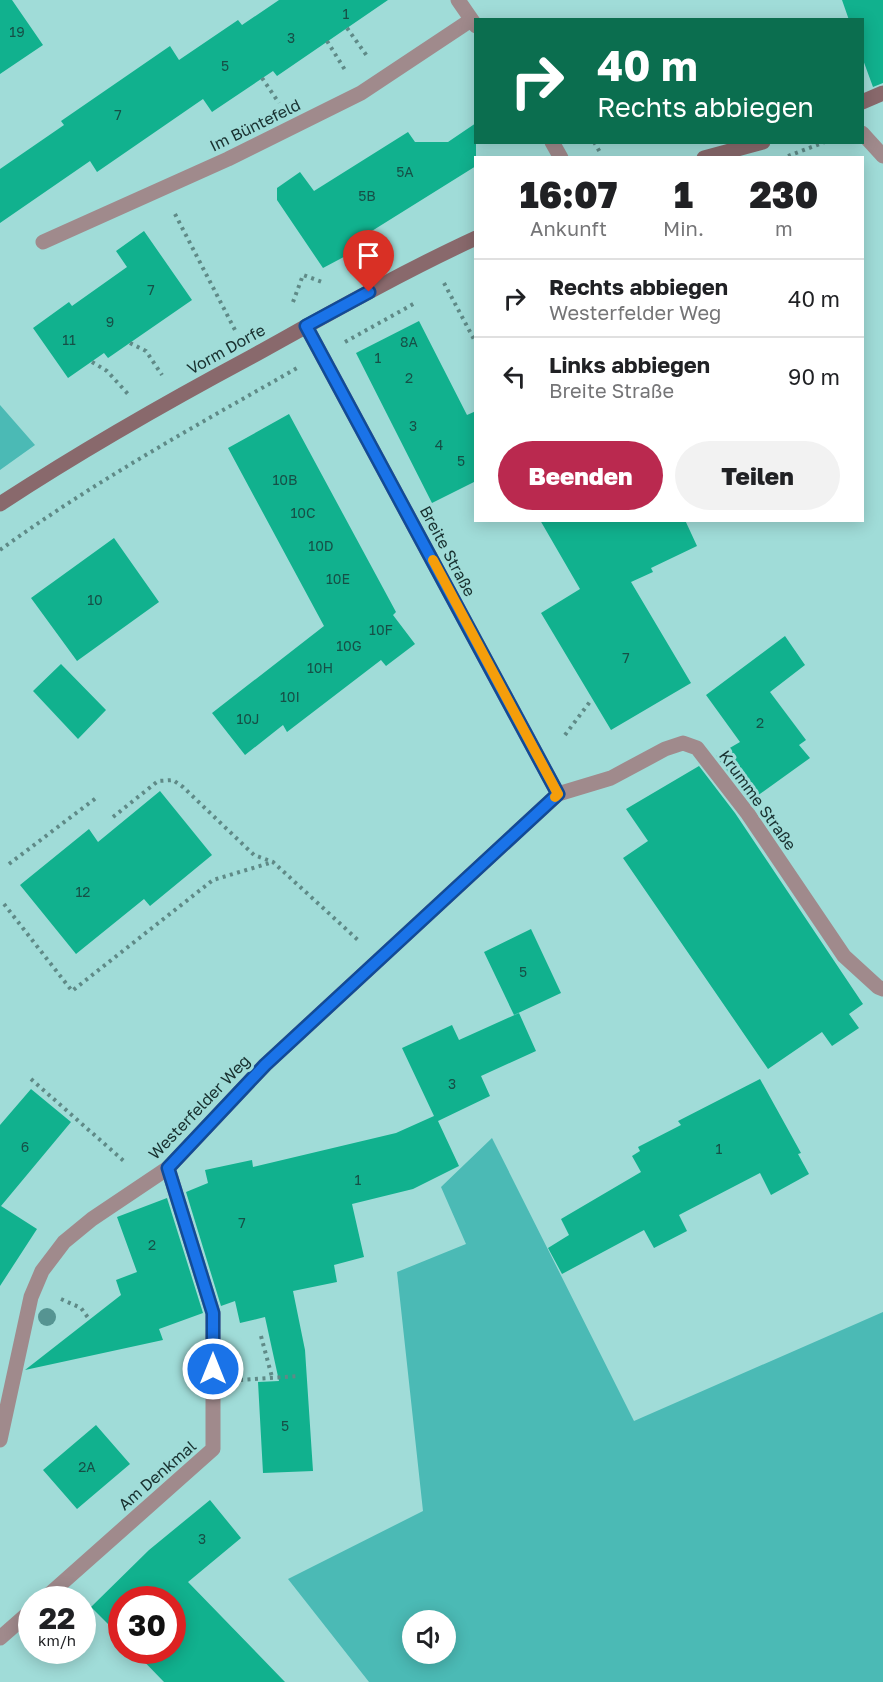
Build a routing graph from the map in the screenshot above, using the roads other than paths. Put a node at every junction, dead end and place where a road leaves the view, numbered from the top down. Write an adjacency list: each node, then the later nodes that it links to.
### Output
1 (458, 0): 2 (street)
2 (473, 23): 10 (street, Im Büntefeld)
3 (883, 93): 4 (main road)
4 (864, 101)
5 (864, 134): 8 (street)
6 (756, 144): 7 (main road)
7 (711, 156)
8 (883, 156)
9 (474, 239): 11 (main road, Vorm Dorfe)
10 (43, 242)
11 (306, 326): 12 (main road, Vorm Dorfe); 13 (street, Breite Straße)
12 (0, 504)
13 (558, 794): 14 (street, Krumme Straße); 15 (street, Westerfelder Weg)
14 (883, 989)
15 (168, 1168): 16 (street, Westerfelder Weg); 17 (street, Am Denkmal)
16 (0, 1440)
17 (59, 1586)
18 (18, 1622): 19 (street)
19 (0, 1638)

